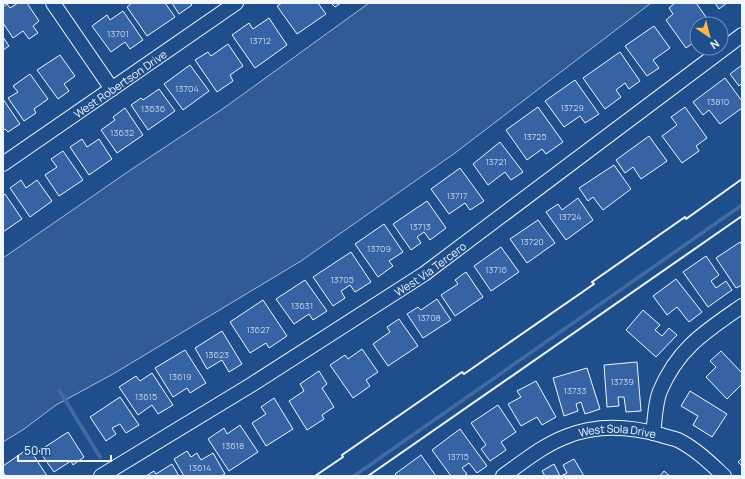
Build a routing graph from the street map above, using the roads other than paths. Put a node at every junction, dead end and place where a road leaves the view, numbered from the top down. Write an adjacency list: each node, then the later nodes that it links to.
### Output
1 (53, 3): 4 (street)
2 (236, 3): 4 (street, West Robertson Drive)
3 (742, 35): 8 (street, West Via Tercero)
4 (112, 89): 5 (street, West Robertson Drive)
5 (3, 164)
6 (742, 306): 7 (street, West Sola Drive)
7 (653, 433): 9 (street, West Sola Drive); 10 (street)
8 (101, 476)
9 (503, 476)
10 (724, 476)

